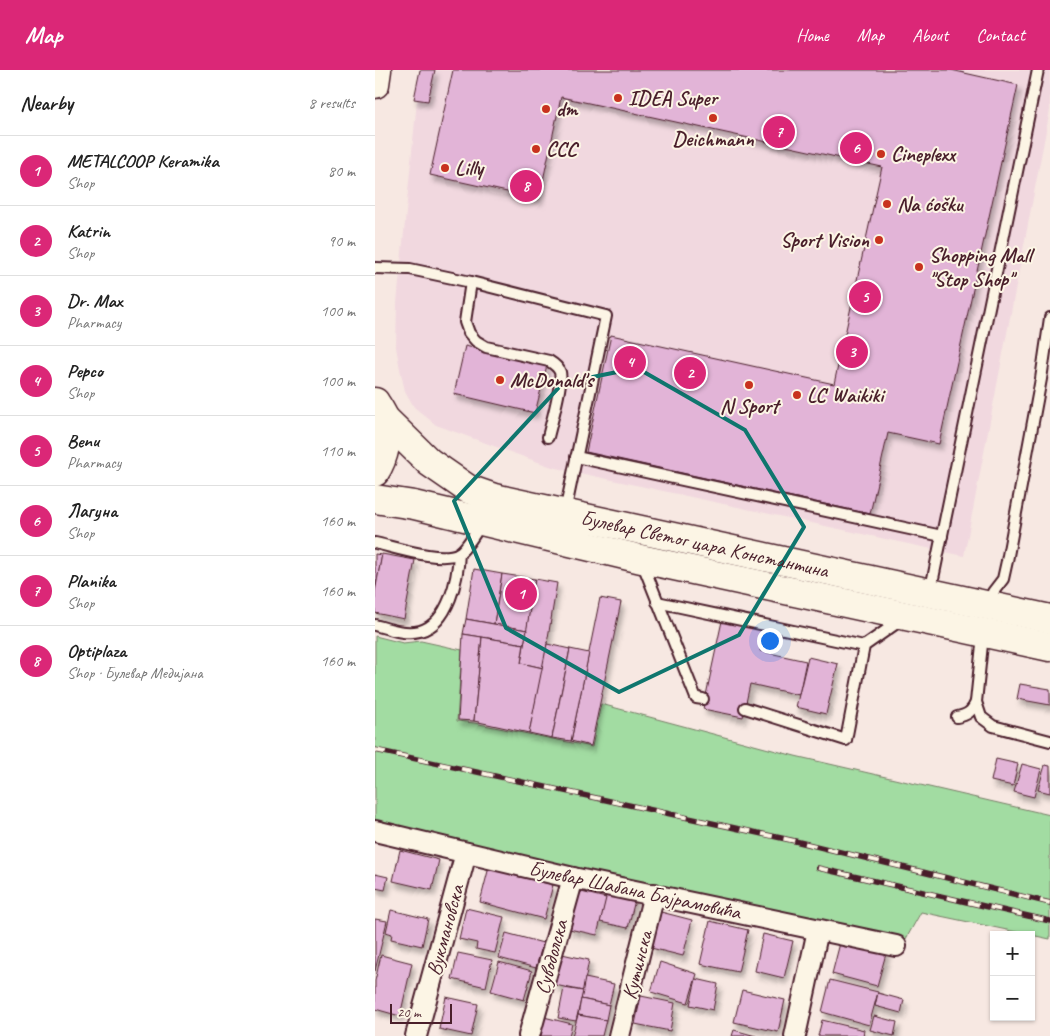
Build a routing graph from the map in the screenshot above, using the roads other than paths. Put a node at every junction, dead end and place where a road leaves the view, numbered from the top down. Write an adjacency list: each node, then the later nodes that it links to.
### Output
1 (377, 70): 3 (main road)
2 (1038, 70): 14 (lane)
3 (375, 84)
4 (375, 268): 5 (lane)
5 (471, 282): 8 (lane); 9 (lane)
6 (1050, 318): 21 (lane)
7 (380, 411): 10 (main road); 12 (main road, Булевар Светог цара Константина)
8 (548, 437)
9 (576, 457): 12 (lane); 14 (lane)
10 (375, 472)
11 (375, 499): 13 (main road, Булевар Светог цара Константина)
12 (565, 513): 18 (main road, Булевар Светог цара Константина)
13 (482, 522): 16 (lane); 17 (main road, Булевар Светог цара Константина)
14 (941, 536): 18 (lane)
15 (375, 543): 16 (lane)
16 (459, 553): 23 (lane)
17 (641, 559): 19 (lane); 20 (main road, Булевар Светог цара Константина)
18 (930, 593): 21 (main road, Булевар Светог цара Константина)
19 (657, 602): 24 (lane); 26 (lane)
20 (906, 617): 21 (main road, Булевар Светог цара Константина); 24 (lane)
21 (987, 619): 22 (main road, Булевар Светог цара Константина); 25 (main road, Булевар Светог цара Константина); 27 (lane)
22 (1050, 619)
23 (375, 625)
24 (864, 646): 28 (lane)
25 (1050, 647)
26 (703, 699)
27 (976, 702): 29 (lane); 30 (lane)
28 (745, 708)
29 (957, 717)
30 (1050, 741)
31 (375, 831): 32 (street, Булевар Шабана Бајрамовића)
32 (465, 854): 33 (street, Булевар Шабана Бајрамовића); 37 (street, Вукмановска)
33 (573, 878): 34 (street, Булевар Шабана Бајрамовића); 38 (street, Суводолска)
34 (654, 894): 35 (street, Булевар Шабана Бајрамовића); 39 (street, Кутинска)
35 (817, 930): 36 (street, Булевар Шабана Бајрамовића); 40 (street)
36 (896, 946)
37 (416, 1036)
38 (529, 1036)
39 (619, 1036)
40 (795, 1036)

